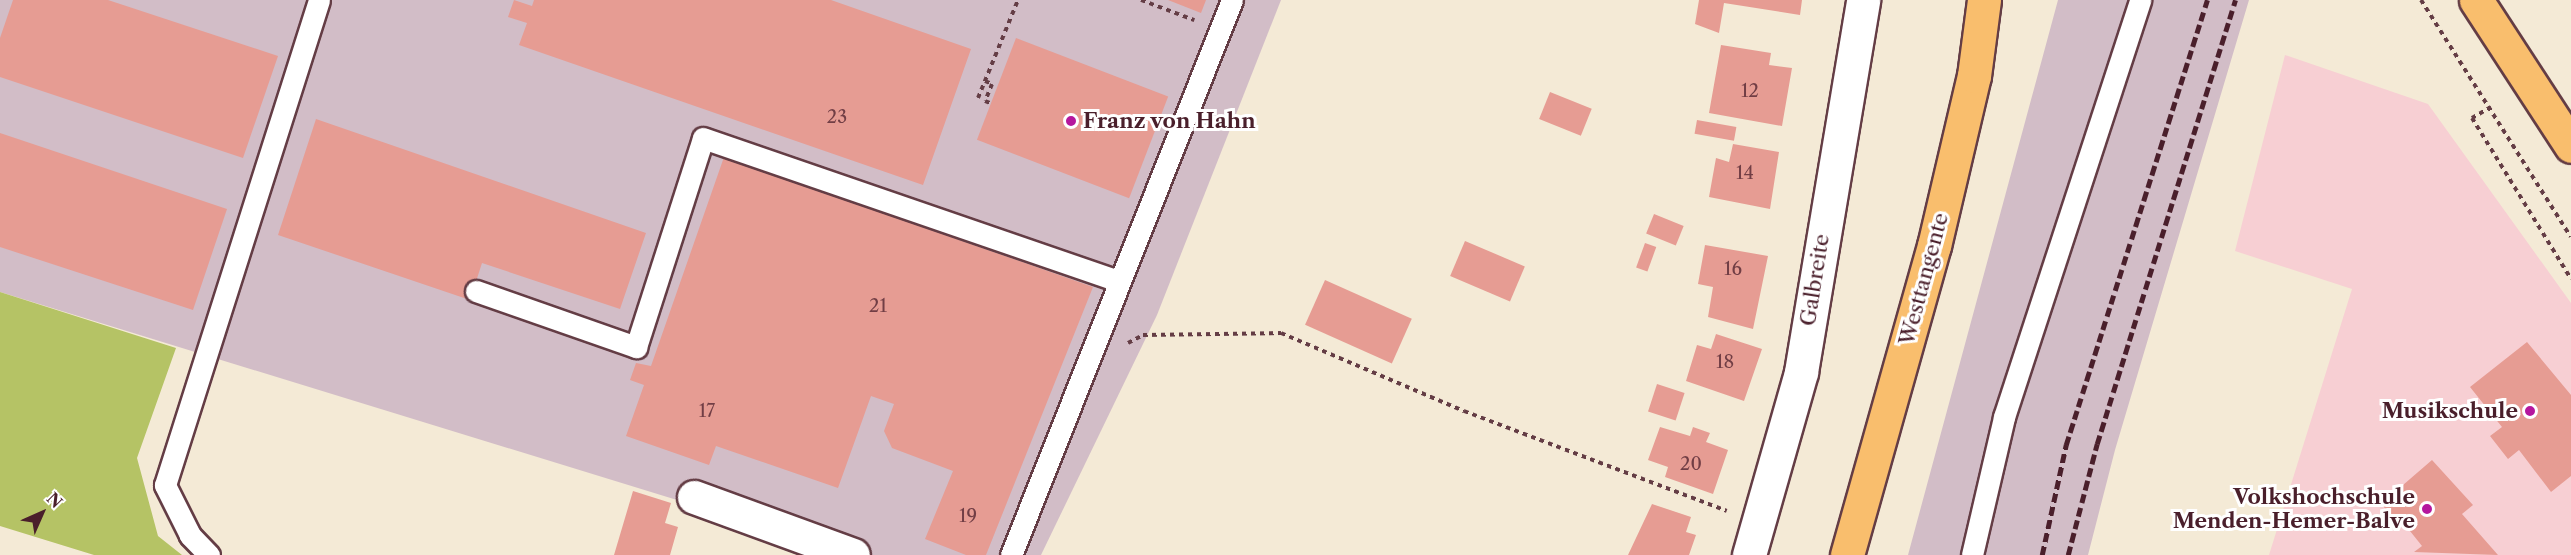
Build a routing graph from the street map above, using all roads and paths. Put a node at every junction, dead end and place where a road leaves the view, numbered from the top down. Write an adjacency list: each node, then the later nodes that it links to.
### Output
1 (319, 0): 23 (lane)
2 (1018, 0): 11 (path)
3 (1141, 0): 10 (path)
4 (1232, 0): 10 (lane)
5 (1863, 0): 22 (street, Galbreite)
6 (1984, 0): 27 (main road, Westtangente)
7 (2140, 0): 28 (lane)
8 (2421, 0): 14 (path)
9 (2476, 0): 15 (main road)
10 (1220, 29): 18 (lane)
11 (985, 81): 12 (path); 13 (path)
12 (978, 98)
13 (990, 103)
14 (2491, 107): 16 (path); 17 (path)
15 (2571, 146)
16 (2571, 237)
17 (2571, 279)
18 (1119, 281): 19 (lane); 20 (lane)
19 (476, 291)
20 (1085, 367): 22 (path); 25 (lane)
21 (694, 497): 24 (street)
22 (1758, 523): 26 (street, Galbreite)
23 (209, 555)
24 (853, 555)
25 (1011, 555)
26 (1749, 555)
27 (1847, 555)
28 (1972, 555)

